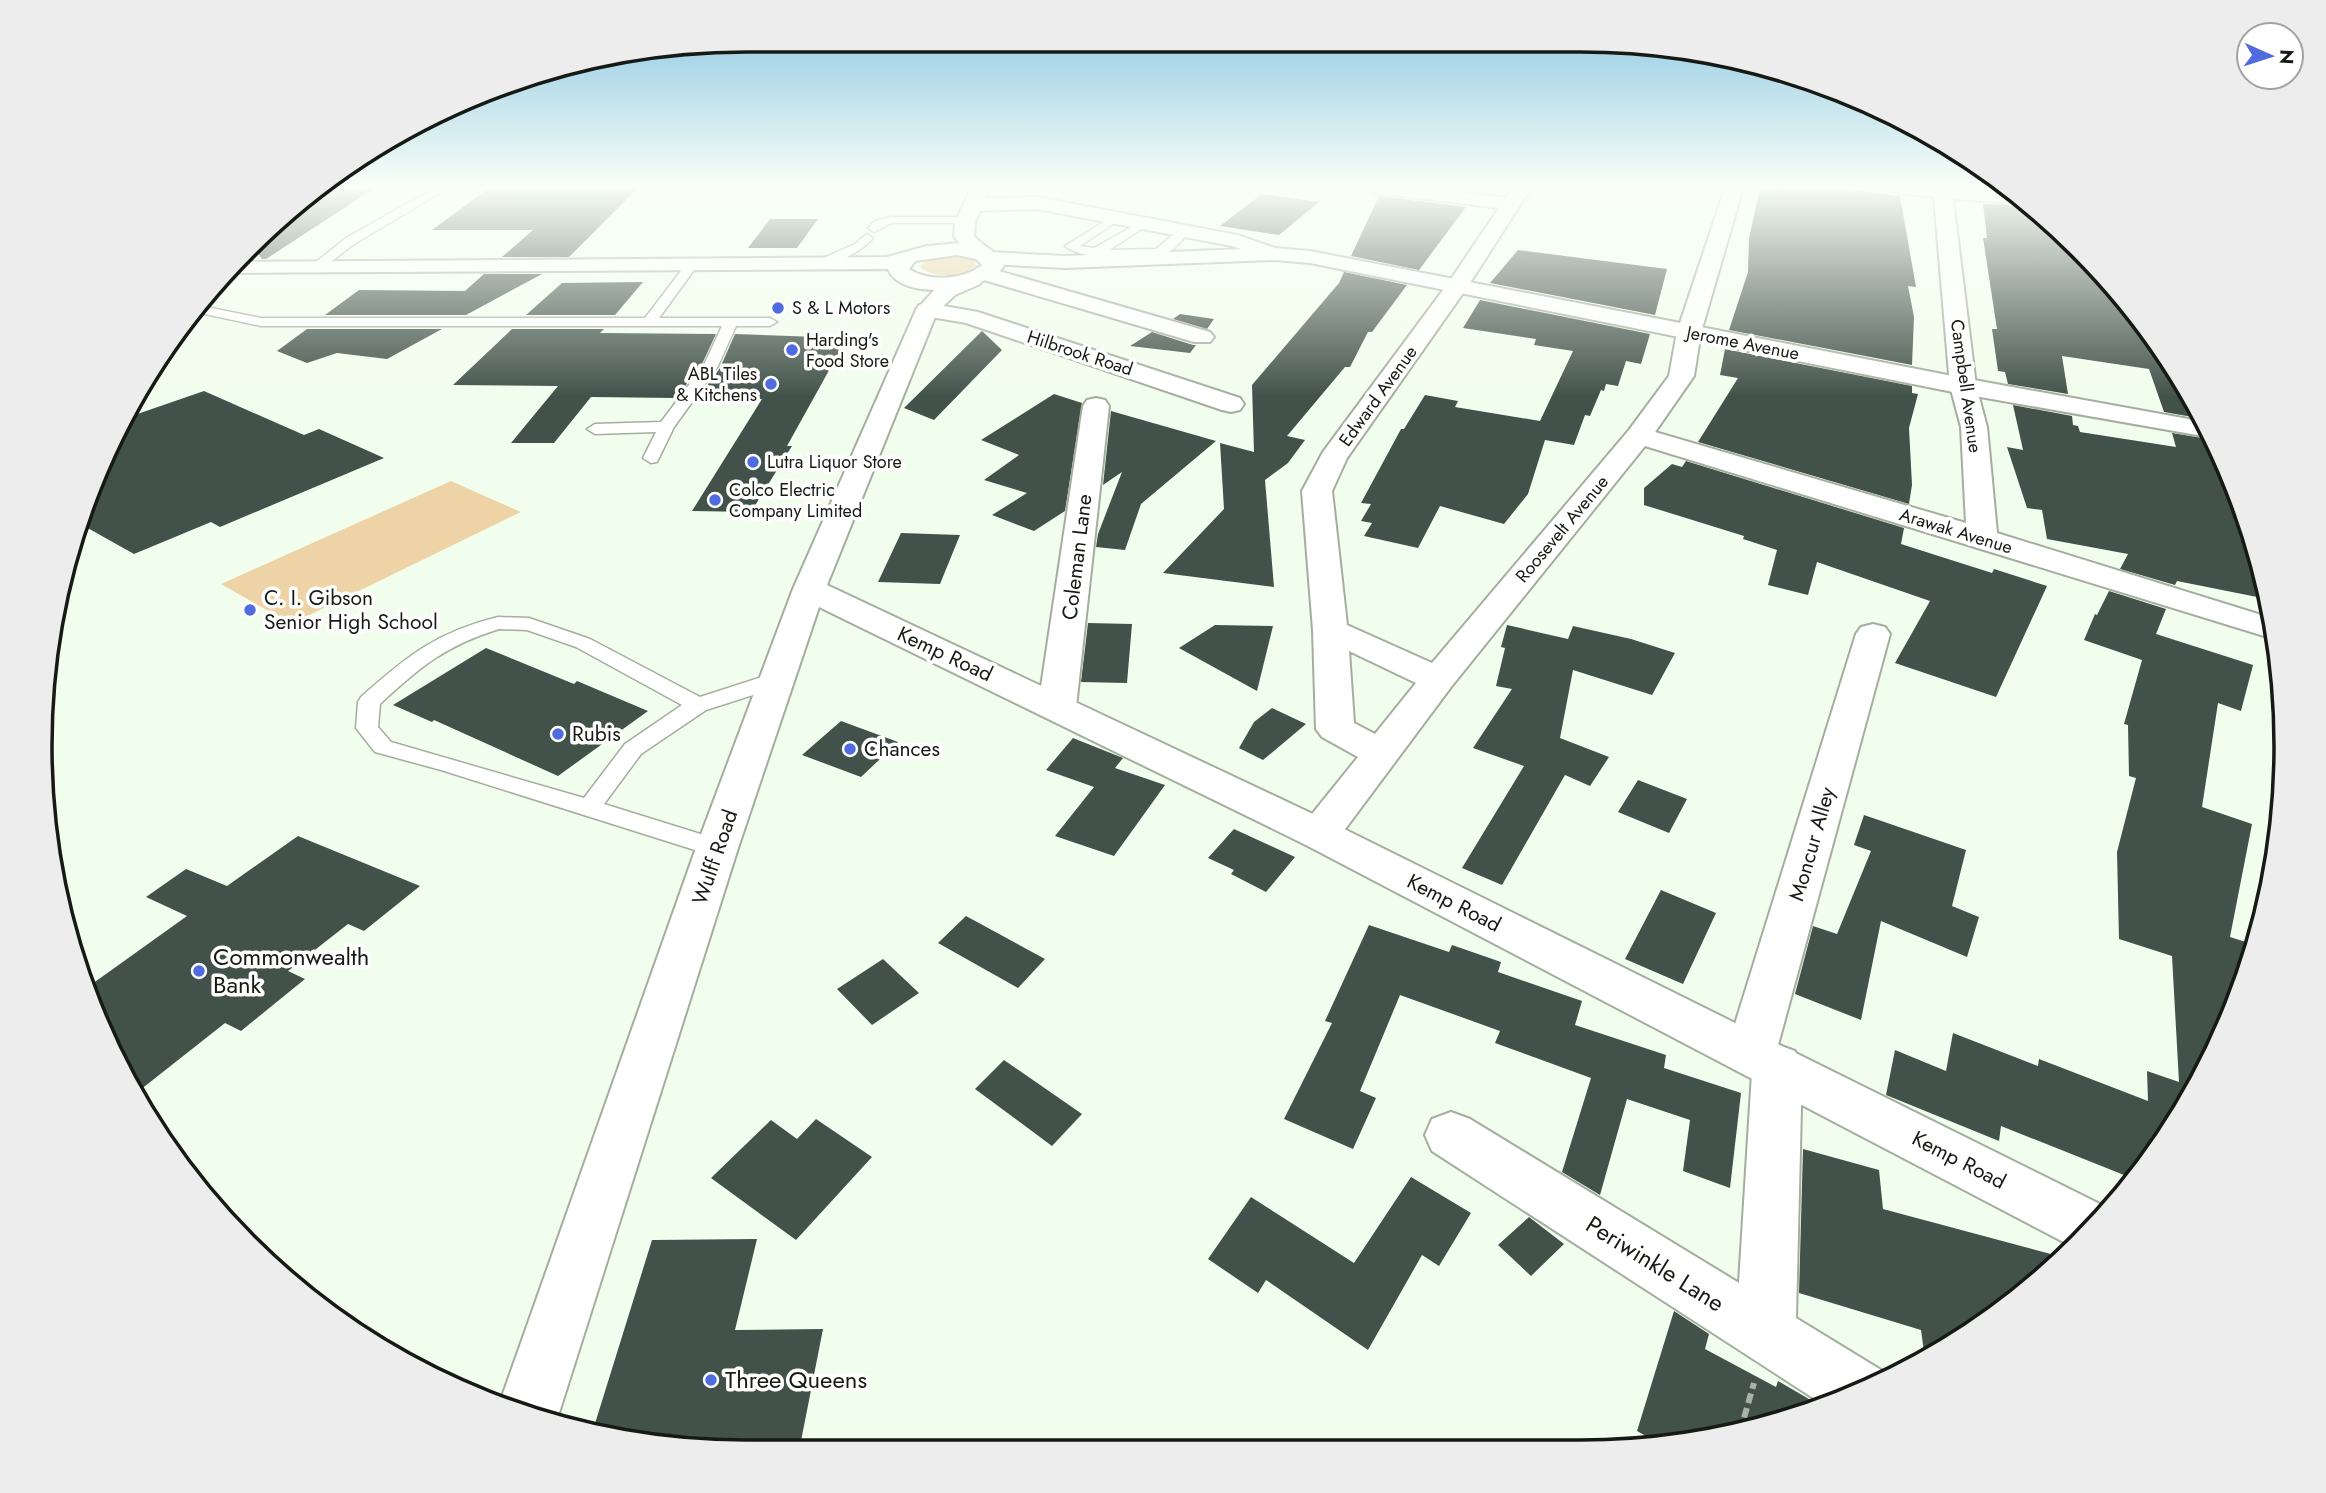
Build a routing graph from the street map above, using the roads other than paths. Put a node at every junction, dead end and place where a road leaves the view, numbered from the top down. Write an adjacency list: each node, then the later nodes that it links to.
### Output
1 (328, 258): 14 (lane)
2 (832, 258): 12 (lane)
3 (920, 258): 13 (street)
4 (931, 258): 13 (street)
5 (970, 258): 15 (street)
6 (977, 258): 15 (street)
7 (1178, 258): 15 (street, Jerome Avenue)
8 (1313, 258): 19 (street, Jerome Avenue)
9 (1476, 258): 19 (street, Edward Avenue)
10 (1712, 258): 25 (street, Roosevelt Avenue)
11 (1950, 258): 27 (street, Campbell Avenue)
12 (816, 264): 13 (street); 14 (street)
13 (907, 266): 15 (street); 17 (street); 20 (street)
14 (316, 267): 16 (street)
15 (984, 267): 20 (street, Wulff Road); 26 (street)
16 (245, 268)
17 (688, 270): 18 (street); 23 (lane)
18 (240, 273)
19 (1457, 286): 25 (street, Jerome Avenue); 38 (street, Edward Avenue)
20 (927, 310): 28 (street, Hilbrook Road); 36 (street, Wulff Road)
21 (207, 311): 23 (lane)
22 (770, 322): 24 (lane)
23 (648, 323): 24 (lane)
24 (730, 323): 30 (lane)
25 (1689, 332): 27 (street, Jerome Avenue); 33 (street, Roosevelt Avenue)
26 (1202, 337)
27 (1963, 386): 31 (street, Jerome Avenue); 35 (street, Campbell Avenue)
28 (1231, 404)
29 (1096, 406): 43 (street, Coleman Lane)
30 (666, 427): 32 (lane); 34 (lane)
31 (2196, 428)
32 (595, 429)
33 (1639, 436): 35 (street, Arawak Avenue); 41 (street, Roosevelt Avenue)
34 (651, 458)
35 (1982, 538): 37 (street, Arawak Avenue)
36 (809, 589): 40 (street, Wulff Road); 43 (street, Kemp Road)
37 (2263, 626)
38 (1330, 630): 41 (street); 44 (street, Edward Avenue)
39 (1873, 634): 48 (street, Moncur Alley)
40 (779, 679): 42 (lane); 47 (street, Wulff Road)
41 (1438, 679): 44 (street, Roosevelt Avenue)
42 (698, 705): 45 (lane); 45 (lane)
43 (1057, 707): 46 (street, Kemp Road)
44 (1381, 753): 46 (street, Roosevelt Avenue)
45 (589, 808): 47 (lane)
46 (1319, 834): 48 (street, Kemp Road)
47 (717, 848): 53 (street, Wulff Road)
48 (1764, 1059): 50 (street, Kemp Road); 51 (street, Moncur Alley)
49 (1451, 1135): 51 (street, Periwinkle Lane)
50 (2083, 1224)
51 (1766, 1335): 52 (street, Periwinkle Lane)
52 (1849, 1386)
53 (530, 1406)

